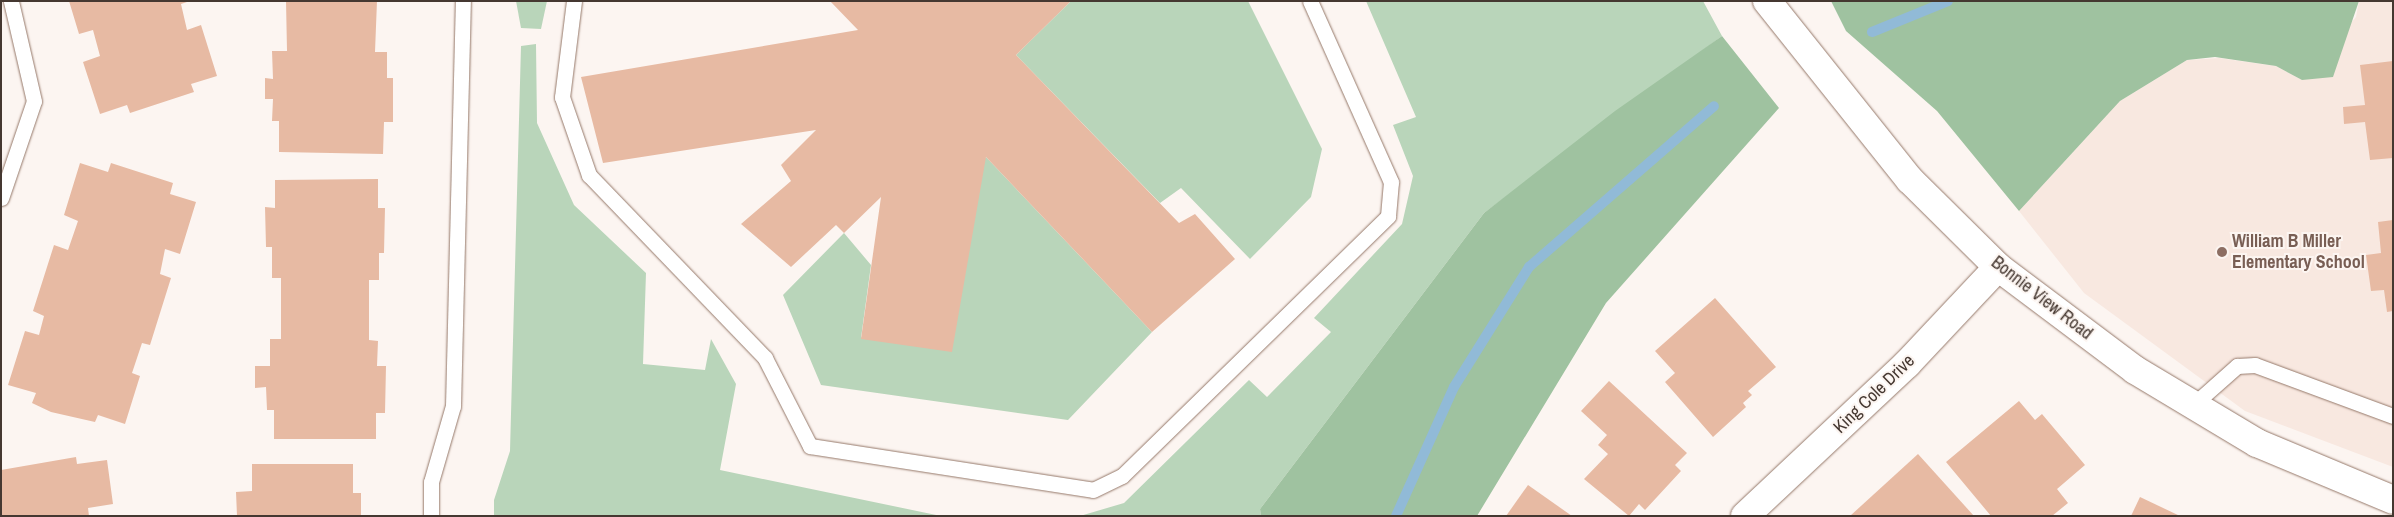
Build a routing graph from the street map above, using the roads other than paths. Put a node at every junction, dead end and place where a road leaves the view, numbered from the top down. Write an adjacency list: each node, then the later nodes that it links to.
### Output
1 (11, 1): 6 (lane)
2 (462, 1): 11 (lane)
3 (574, 1): 4 (lane)
4 (1310, 1)
5 (1767, 1): 7 (street, Bonnie View Road)
6 (1, 198)
7 (1998, 267): 8 (street, Bonnie View Road); 12 (street, King Cole Drive)
8 (2193, 405): 9 (lane); 10 (street, Bonnie View Road)
9 (2393, 416)
10 (2393, 500)
11 (431, 516)
12 (1745, 516)

